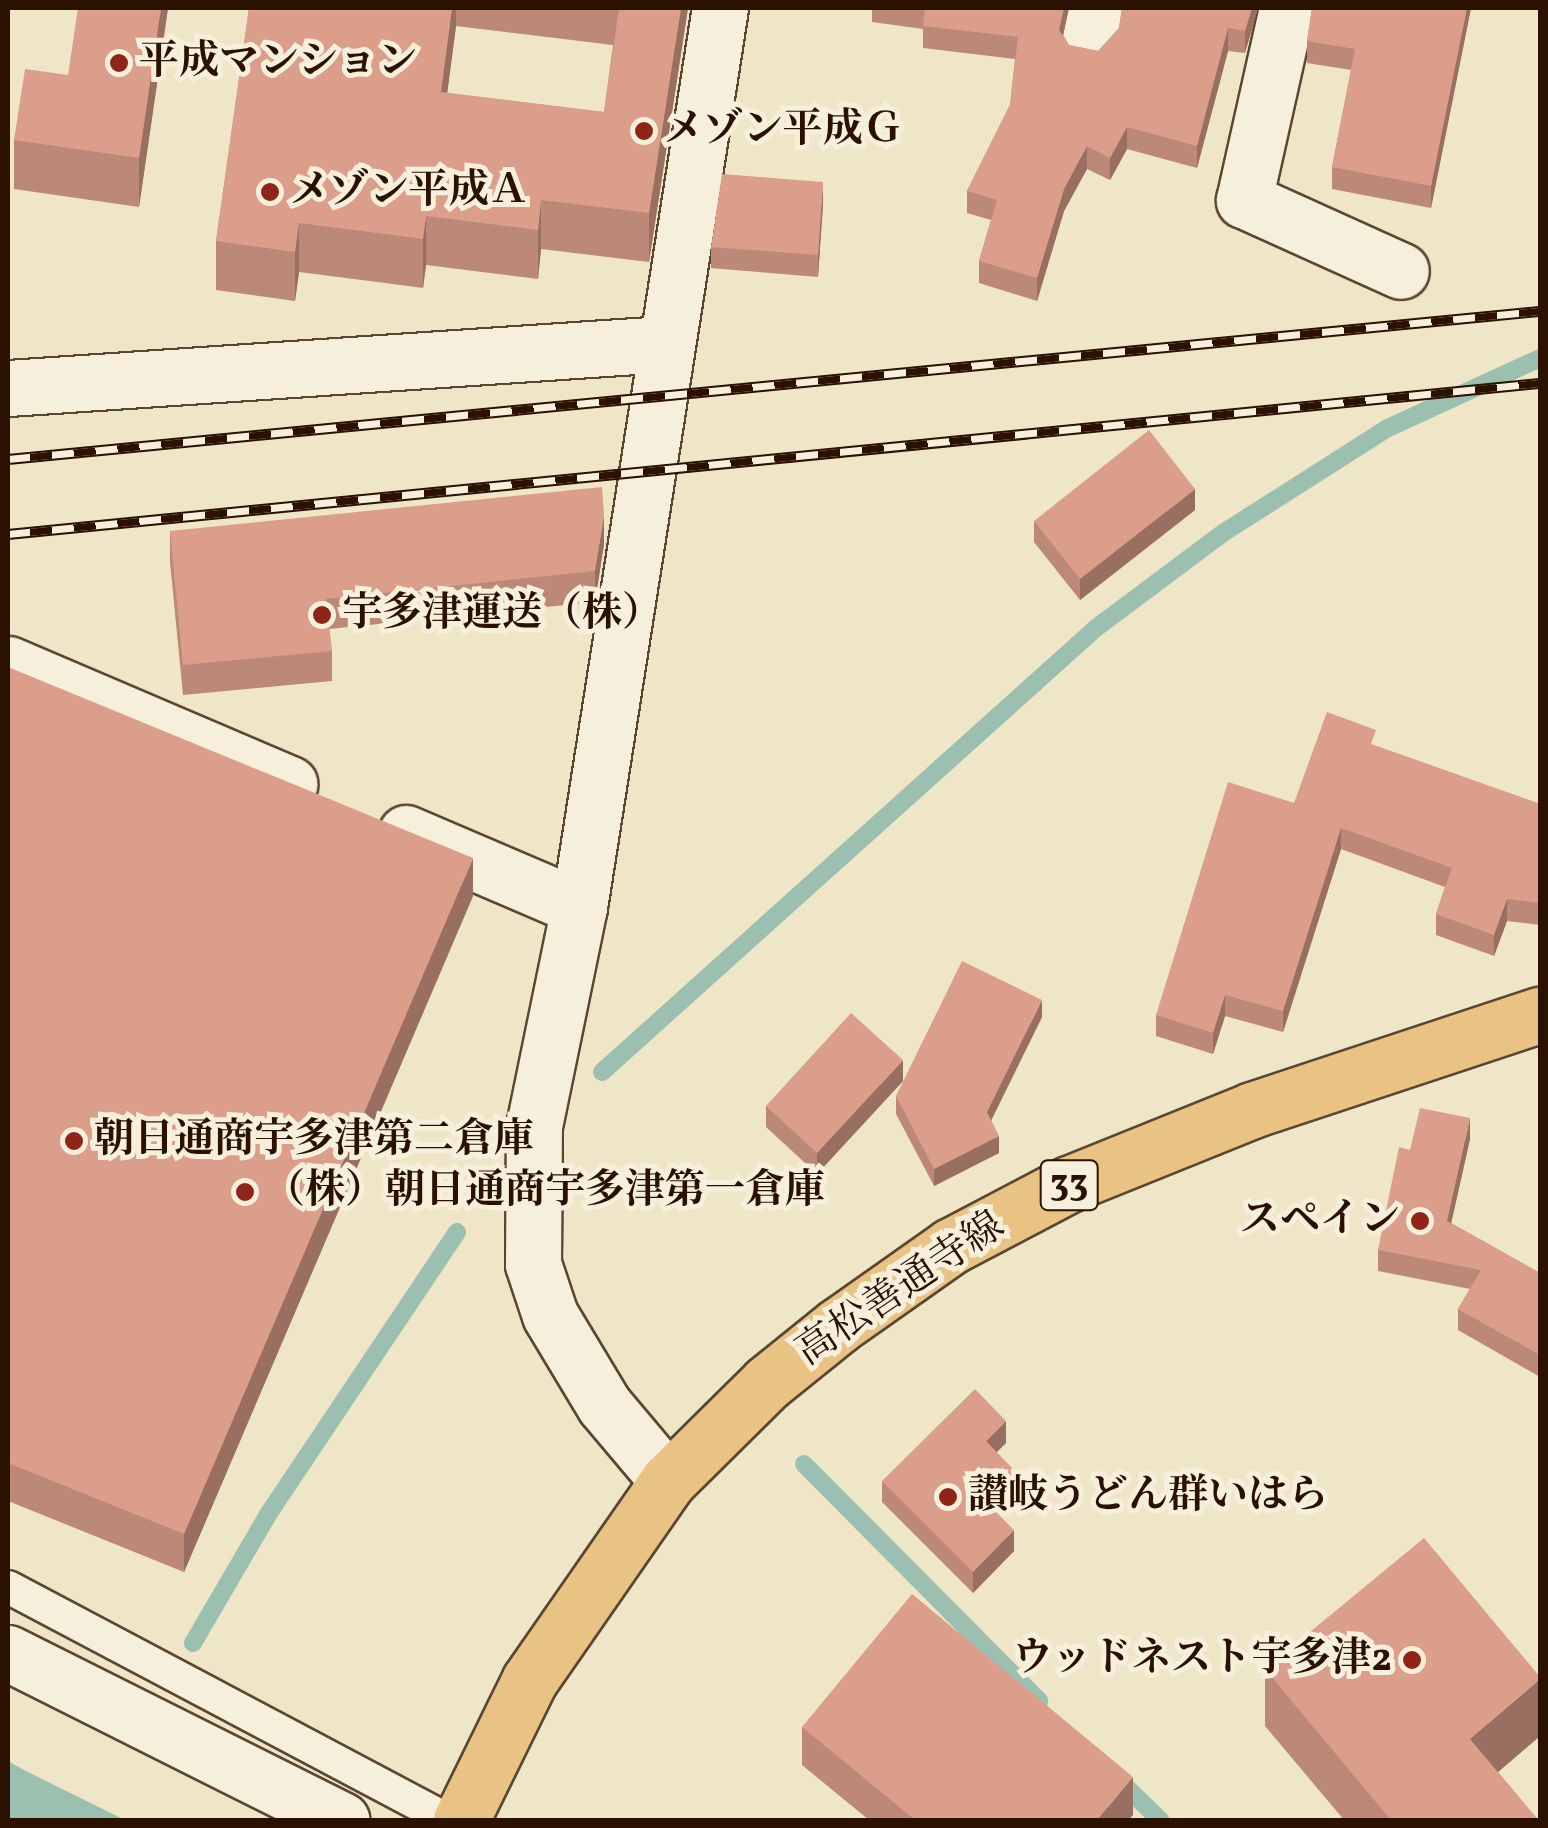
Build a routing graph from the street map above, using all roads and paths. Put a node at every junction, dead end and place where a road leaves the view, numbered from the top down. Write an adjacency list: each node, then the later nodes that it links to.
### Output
1 (720, 8): 4 (street)
2 (1287, 8): 3 (street)
3 (1401, 271)
4 (666, 344): 5 (street); 7 (street)
5 (8, 388)
6 (8, 664): 7 (street)
7 (578, 907): 9 (street)
8 (1540, 1014): 9 (main road, 高松善通寺線 / 33)
9 (668, 1482): 14 (main road, 高松善通寺線 / 33)
10 (8, 1587): 13 (lane)
11 (8, 1652): 12 (street)
12 (341, 1820)
13 (448, 1820)
14 (461, 1820)

